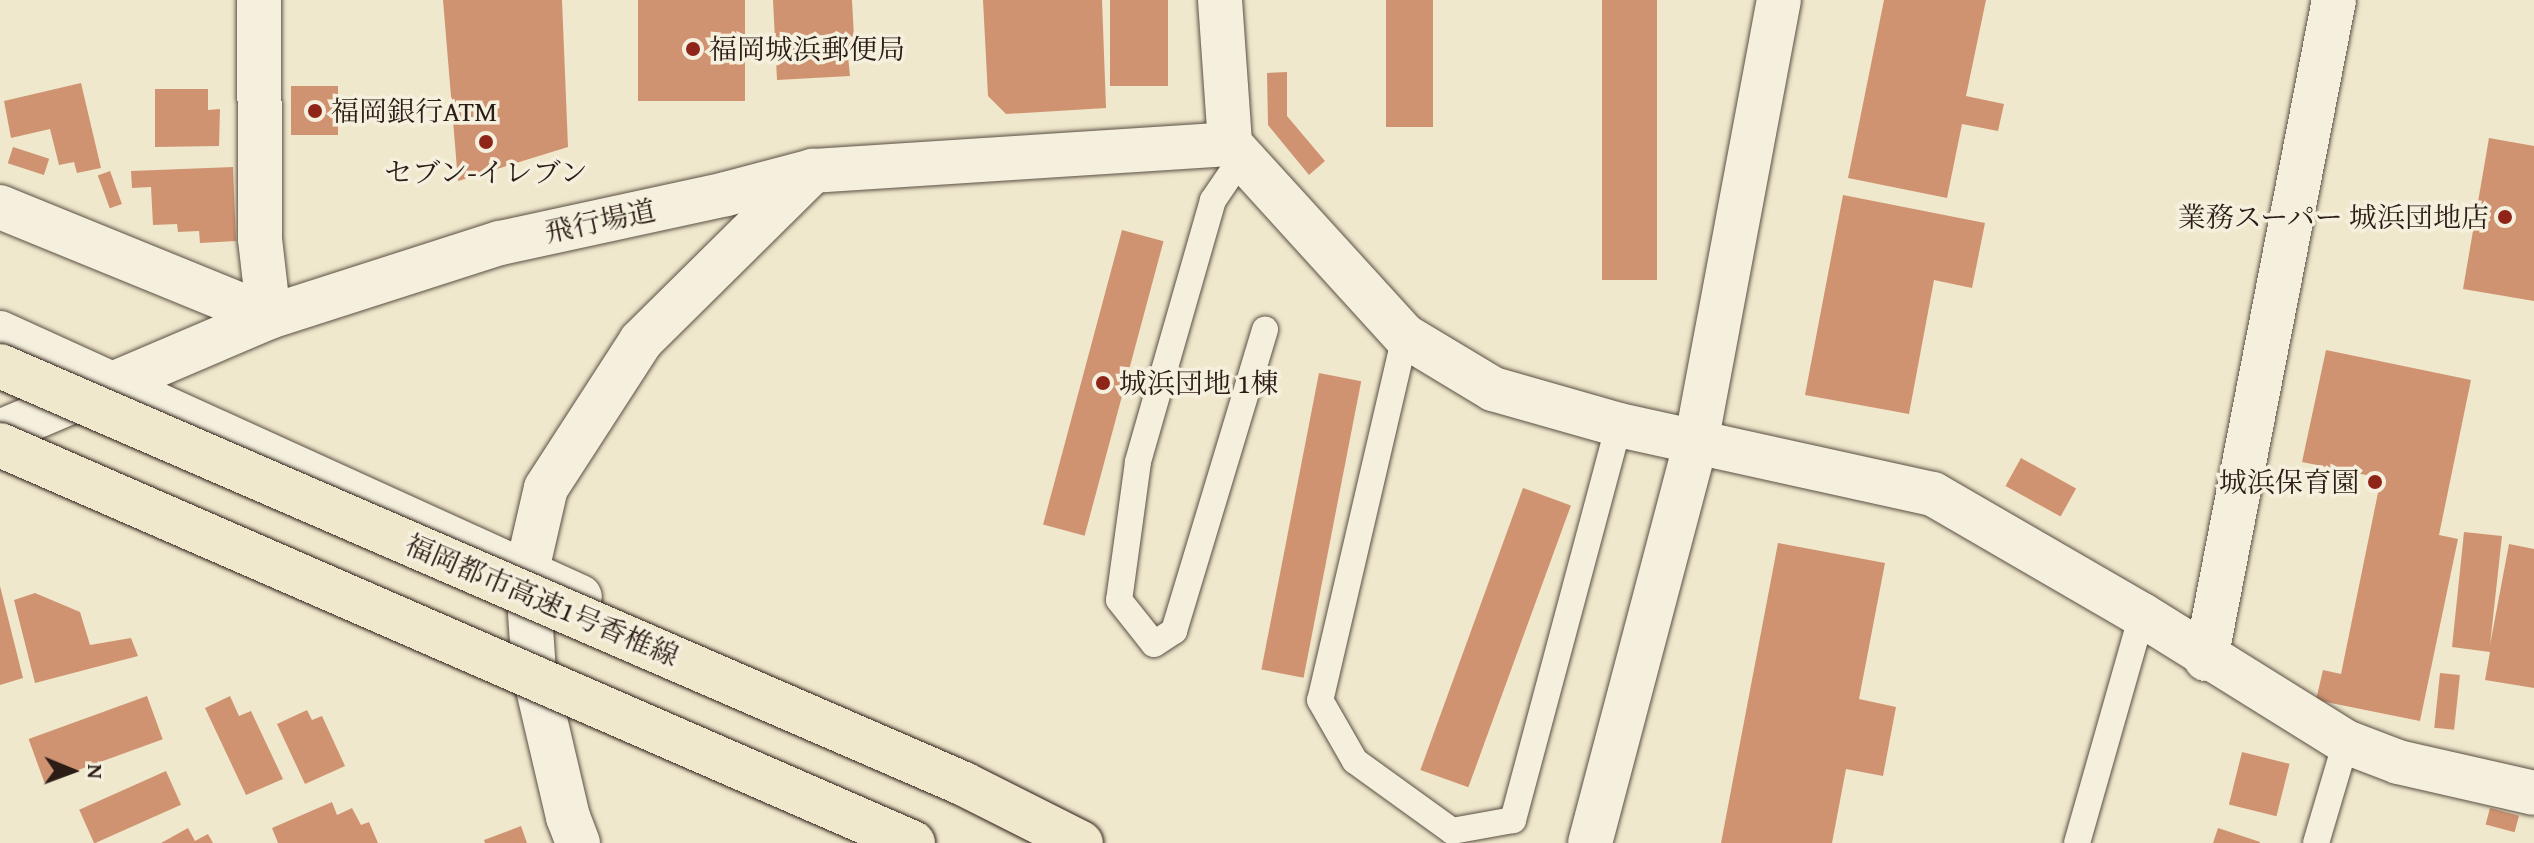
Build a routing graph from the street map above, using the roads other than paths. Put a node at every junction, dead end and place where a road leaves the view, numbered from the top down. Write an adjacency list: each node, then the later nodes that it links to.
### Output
1 (259, 0): 8 (street)
2 (1220, 0): 5 (street)
3 (1779, 0): 16 (street)
4 (2334, 0): 21 (street)
5 (1235, 152): 6 (street, 飛行場道); 9 (lane); 11 (street)
6 (813, 171): 8 (street, 飛行場道); 19 (street)
7 (0, 207): 8 (street)
8 (269, 317): 13 (street, 飛行場道)
9 (1265, 329)
10 (0, 333): 13 (street)
11 (1405, 336): 14 (street); 14 (lane)
12 (0, 366): 27 (highway, 福岡都市高速1号香椎線, bridge)
13 (115, 382): 15 (street, 飛行場道); 19 (street)
14 (1619, 425): 16 (street)
15 (0, 432)
16 (1696, 443): 20 (street); 28 (street)
17 (0, 445): 26 (highway, bridge)
18 (0, 461): 22 (street)
19 (527, 570): 22 (street); 27 (street)
20 (2142, 615): 21 (street); 29 (lane)
21 (2206, 659): 23 (street)
22 (534, 672): 25 (street); 26 (street)
23 (2346, 742): 24 (street); 30 (lane)
24 (2534, 793)
25 (573, 830)
26 (911, 843)
27 (1080, 843)
28 (1590, 843)
29 (2077, 843)
30 (2316, 843)

